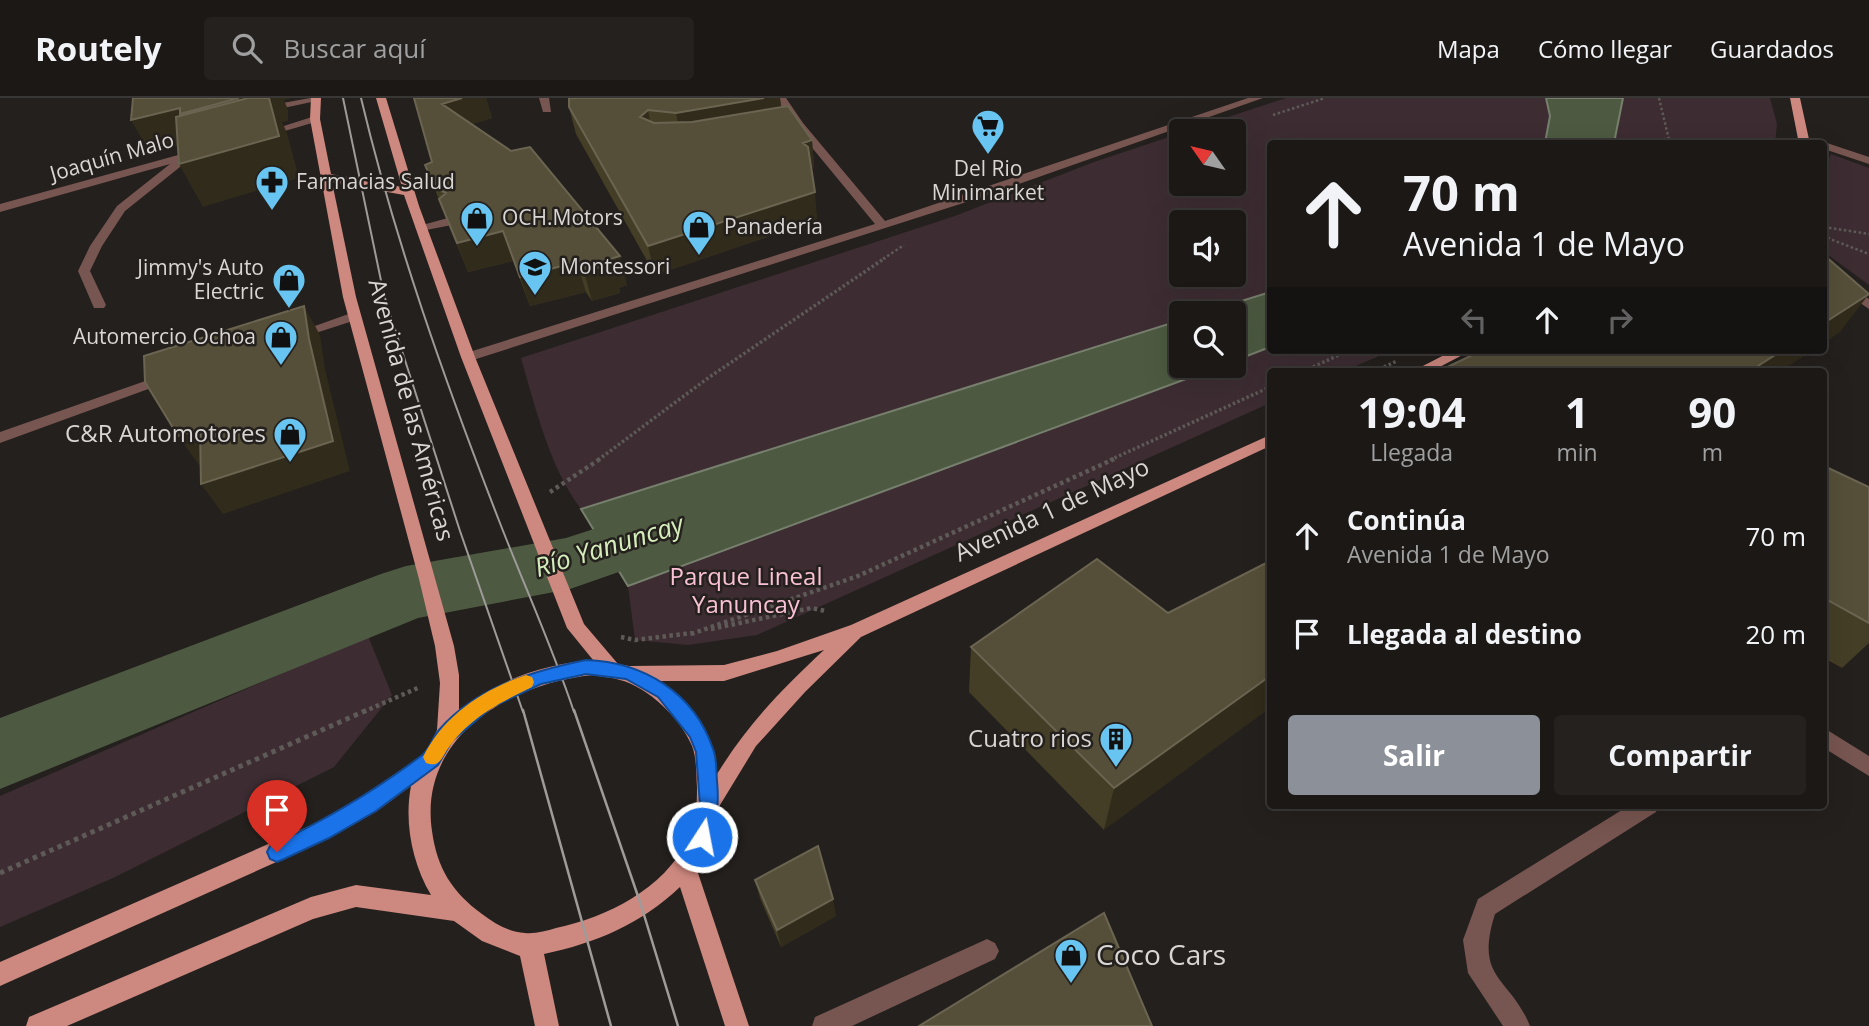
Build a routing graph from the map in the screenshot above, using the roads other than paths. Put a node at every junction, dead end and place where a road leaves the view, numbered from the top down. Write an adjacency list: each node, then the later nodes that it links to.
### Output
1 (254, 98): 7 (street)
2 (381, 98): 17 (main road, Avenida de las Américas)
3 (544, 98): 8 (street)
4 (781, 98): 20 (street)
5 (1258, 98): 20 (street)
6 (1795, 98): 11 (main road)
7 (316, 99): 9 (main road, Avenida de las Américas)
8 (547, 110)
9 (315, 119): 10 (street); 16 (main road, Avenida de las Américas)
10 (252, 137)
11 (1806, 140)
12 (1827, 146): 15 (street)
13 (215, 148): 14 (street, Joaquín Malo)
14 (190, 155): 18 (street, Joaquín Malo); 23 (street)
15 (1869, 161)
16 (326, 177): 17 (main road); 25 (main road, Avenida de las Américas)
17 (409, 192): 21 (main road, Avenida de las Américas)
18 (0, 208)
19 (448, 222): 21 (street)
20 (882, 225): 28 (street)
21 (421, 227): 28 (main road, Avenida de las Américas)
22 (1827, 274): 24 (street)
23 (99, 305)
24 (1869, 306)
25 (354, 317): 26 (street); 35 (main road, Avenida de las Américas)
26 (275, 342)
27 (1456, 354): 29 (main road)
28 (468, 357): 34 (main road, Avenida de las Américas)
29 (1426, 368)
30 (183, 372): 31 (street)
31 (0, 438)
32 (1267, 441): 33 (main road, Avenida 1 de Mayo)
33 (858, 630): 34 (main road, Avenida 1 de Mayo); 39 (main road, Avenida 1 de Mayo)
34 (621, 671): 35 (main road, Avenida de las Américas); 39 (main road, Avenida de las Américas)
35 (446, 736): 37 (main road, Avenida de las Américas)
36 (1827, 739): 38 (street)
37 (431, 759): 42 (main road, Avenida de las Américas); 45 (main road)
38 (1869, 767)
39 (709, 805): 41 (main road, Avenida de las Américas)
40 (1642, 809): 50 (street)
41 (684, 866): 43 (main road, Avenida de las Américas); 48 (main road)
42 (457, 910): 43 (main road, Avenida de las Américas); 46 (main road)
43 (530, 945): 47 (main road)
44 (988, 951): 49 (street)
45 (0, 974)
46 (38, 1026)
47 (547, 1026)
48 (737, 1026)
49 (824, 1026)
50 (1518, 1026)

